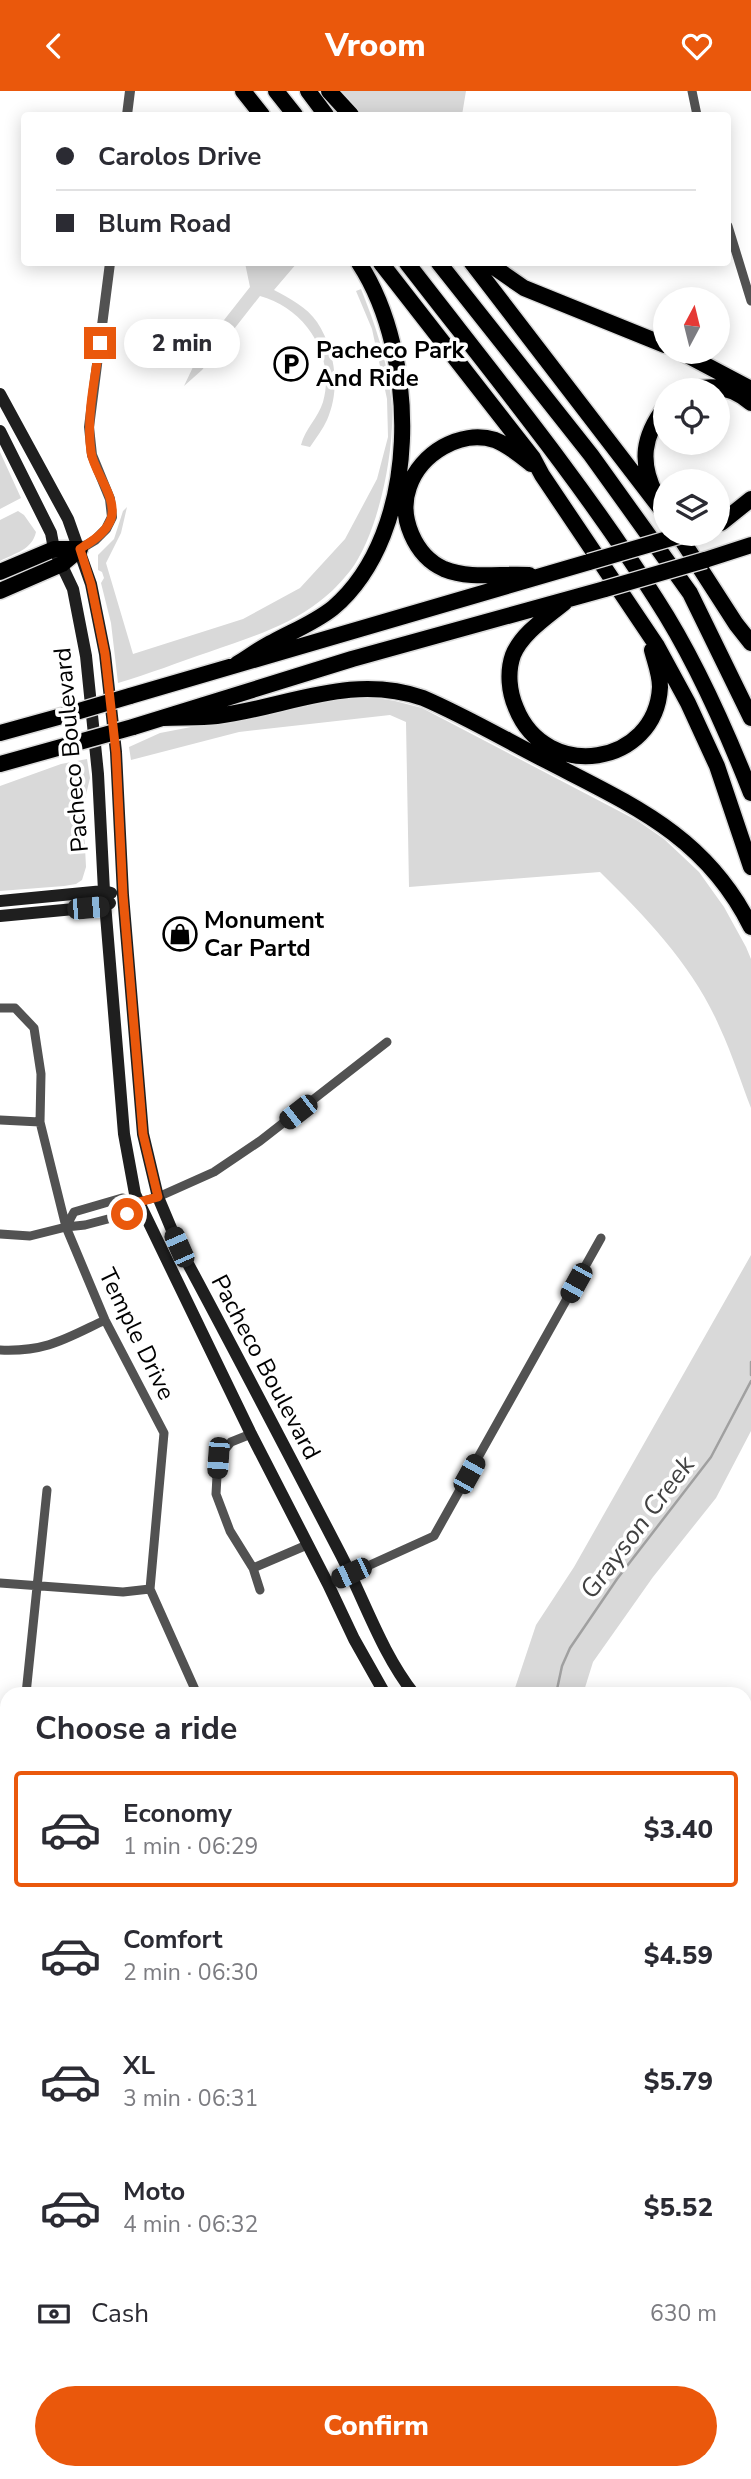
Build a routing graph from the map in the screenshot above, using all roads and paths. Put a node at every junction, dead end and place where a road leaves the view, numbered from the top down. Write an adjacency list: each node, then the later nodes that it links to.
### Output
1 (131, 91): 7 (street)
2 (243, 91): 8 (highway)
3 (276, 91): 9 (highway)
4 (308, 91): 10 (highway)
5 (329, 91): 11 (highway)
6 (692, 91): 12 (street)
7 (128, 112)
8 (260, 112)
9 (293, 112)
10 (324, 112)
11 (348, 112)
12 (696, 112)
13 (731, 236): 21 (street)
14 (110, 266): 40 (street)
15 (360, 266): 50 (highway)
16 (383, 266): 30 (highway)
17 (409, 266): 58 (highway)
18 (441, 266): 52 (highway)
19 (474, 266): 32 (highway)
20 (492, 266): 22 (highway)
21 (751, 301)
22 (653, 340)
23 (704, 364): 24 (highway)
24 (751, 389)
25 (730, 390): 27 (highway)
26 (0, 394): 40 (main road, Pacheco Boulevard)
27 (751, 403)
28 (653, 422): 31 (highway)
29 (0, 431): 41 (main road, Pacheco Boulevard)
30 (542, 475): 43 (highway); 46 (highway)
31 (653, 490)
32 (653, 498)
33 (751, 499): 34 (highway)
34 (730, 515)
35 (751, 515): 36 (highway)
36 (730, 521)
37 (653, 543): 43 (highway, bridge)
38 (751, 545): 45 (highway, bridge)
39 (686, 546): 47 (highway)
40 (80, 549): 41 (highway); 61 (main road, Pacheco Boulevard)
41 (58, 557): 42 (highway); 44 (highway); 60 (main road, Pacheco Boulevard)
42 (0, 572)
43 (542, 575): 50 (highway)
44 (0, 591)
45 (567, 600): 46 (highway); 51 (highway)
46 (640, 622): 59 (highway)
47 (736, 624): 48 (highway); 49 (highway)
48 (751, 643)
49 (751, 657)
50 (237, 664): 54 (highway, bridge)
51 (163, 718): 56 (highway, bridge); 65 (highway)
52 (751, 718)
53 (0, 723): 54 (highway)
54 (20, 727): 55 (highway)
55 (0, 733)
56 (7, 762): 57 (highway)
57 (0, 771)
58 (751, 793)
59 (751, 867)
60 (104, 891): 61 (main road); 62 (main road); 63 (main road, Pacheco Boulevard)
61 (123, 895): 63 (main road); 70 (main road, Pacheco Boulevard)
62 (0, 901)
63 (106, 906): 64 (main road); 71 (main road, Pacheco Boulevard)
64 (0, 916)
65 (751, 927)
66 (0, 1008): 69 (street, Temple Drive)
67 (387, 1042): 70 (street)
68 (0, 1120): 69 (street)
69 (40, 1122): 72 (street, Temple Drive)
70 (158, 1197): 71 (street); 81 (main road, Pacheco Boulevard)
71 (139, 1202): 72 (street); 72 (street); 77 (main road, Pacheco Boulevard)
72 (66, 1227): 73 (street); 75 (street, Temple Drive)
73 (0, 1234)
74 (601, 1238): 81 (street)
75 (105, 1319): 76 (street); 85 (street, Temple Drive)
76 (0, 1350)
77 (251, 1434): 79 (main road, Pacheco Boulevard); 80 (street)
78 (47, 1490): 84 (street)
79 (307, 1545): 80 (street); 83 (main road, Pacheco Boulevard)
80 (253, 1569): 86 (street)
81 (351, 1573): 83 (street); 90 (main road, Pacheco Boulevard)
82 (0, 1583): 84 (street)
83 (328, 1584): 89 (main road, Pacheco Boulevard)
84 (36, 1585): 85 (street); 87 (street)
85 (150, 1589): 88 (street, Temple Drive)
86 (260, 1590)
87 (27, 1687)
88 (194, 1687)
89 (381, 1687)
90 (408, 1687)

